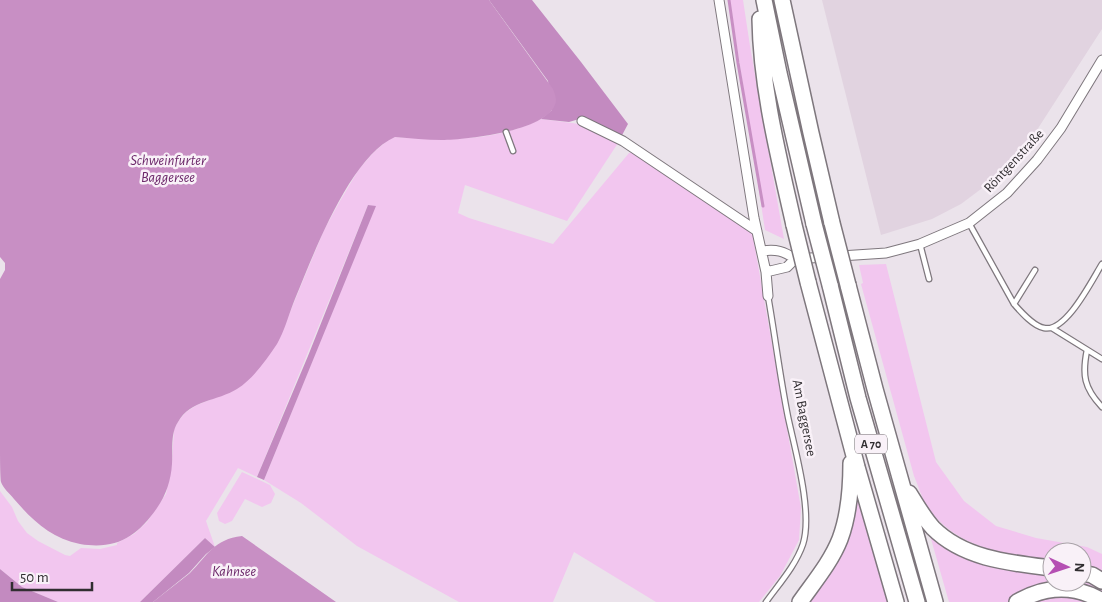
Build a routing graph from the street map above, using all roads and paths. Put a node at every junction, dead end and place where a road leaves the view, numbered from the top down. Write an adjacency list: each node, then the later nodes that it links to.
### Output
1 (719, 0): 10 (street, Am Baggersee)
2 (759, 0): 24 (highway, bridge)
3 (764, 0): 31 (highway, A 70, bridge)
4 (782, 0): 25 (highway, A 70, bridge)
5 (1102, 60): 9 (street, Röntgenstraße)
6 (582, 121): 10 (street)
7 (506, 132): 8 (lane)
8 (513, 151)
9 (969, 223): 11 (street, Röntgenstraße); 19 (lane)
10 (757, 230): 12 (street, Am Baggersee)
11 (920, 244): 13 (street, Röntgenstraße); 17 (lane)
12 (762, 251): 13 (street, Röntgenstraße); 16 (street, Am Baggersee)
13 (795, 258): 16 (street, Röntgenstraße)
14 (1102, 264): 20 (lane)
15 (1035, 270): 19 (lane)
16 (766, 272): 18 (street, Am Baggersee)
17 (929, 279)
18 (768, 296): 28 (lane, Am Baggersee)
19 (1014, 304): 20 (lane)
20 (1052, 328): 21 (lane)
21 (1087, 350): 22 (lane); 23 (lane)
22 (1102, 359)
23 (1102, 407)
24 (851, 441): 29 (highway); 30 (highway)
25 (899, 477): 26 (highway); 32 (highway, A 70)
26 (1042, 567)
27 (1102, 601): 33 (highway)
28 (766, 602)
29 (800, 602)
30 (896, 602)
31 (917, 602)
32 (935, 602)
33 (1017, 602)

